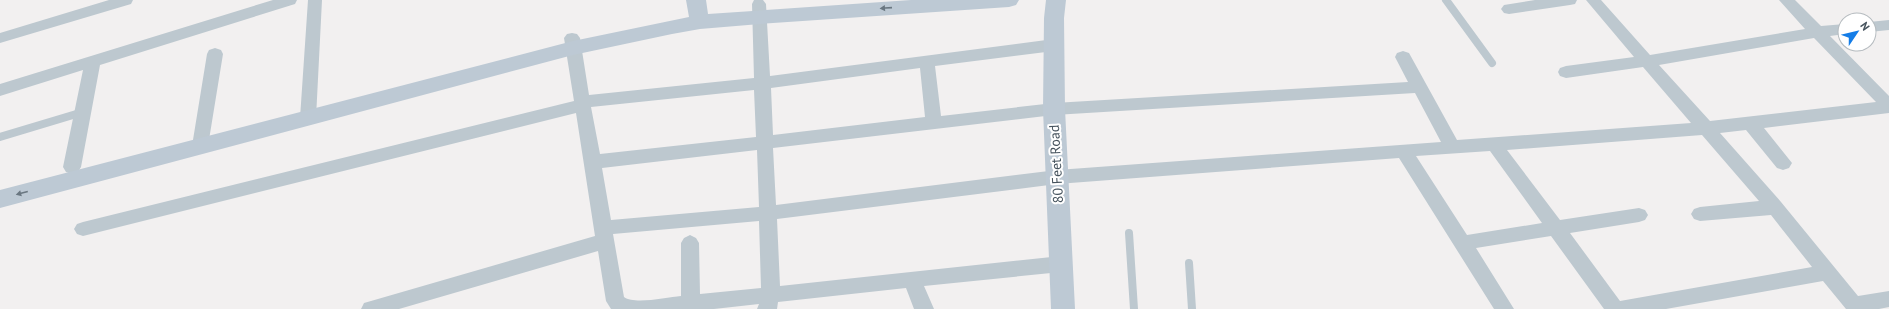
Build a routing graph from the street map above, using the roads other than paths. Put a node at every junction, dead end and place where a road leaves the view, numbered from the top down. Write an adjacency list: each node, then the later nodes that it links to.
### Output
1 (126, 0): 18 (street)
2 (290, 0): 23 (street)
3 (315, 0): 35 (street)
4 (832, 0): 13 (street)
5 (1009, 0): 13 (street, one-way to 13)
6 (1446, 0): 26 (lane)
7 (1570, 0): 11 (street)
8 (1593, 0): 25 (street)
9 (1786, 0): 17 (street)
10 (1052, 6): 20 (street, 80 Feet Road)
11 (1509, 9)
12 (698, 11): 13 (street); 19 (street)
13 (760, 11): 28 (street)
14 (1889, 25): 15 (street)
15 (1877, 26)
16 (1837, 30): 17 (street)
17 (1818, 32): 25 (street); 31 (street)
18 (0, 38)
19 (573, 43): 32 (street); 35 (street)
20 (1054, 44): 24 (street); 33 (street, 80 Feet Road)
21 (215, 54): 40 (street)
22 (1403, 57): 29 (street)
23 (93, 61): 30 (street); 34 (street)
24 (927, 61): 28 (street); 36 (street)
25 (1647, 61): 27 (street); 38 (street)
26 (1492, 63)
27 (1566, 72)
28 (762, 83): 32 (street); 41 (street)
29 (1419, 87): 33 (street); 43 (street)
30 (0, 90)
31 (1887, 102): 37 (street)
32 (583, 103): 45 (street); 56 (street)
33 (1054, 109): 36 (street); 48 (street, 80 Feet Road)
34 (83, 112): 39 (lane); 47 (street)
35 (308, 112): 40 (street)
36 (934, 123): 41 (street)
37 (1750, 123): 38 (street); 46 (street)
38 (1707, 128): 42 (street); 51 (street)
39 (0, 137)
40 (201, 140): 47 (street); 50 (street, one-way to 50)
41 (765, 143): 45 (street); 52 (street)
42 (1494, 144): 43 (street); 55 (street)
43 (1452, 147): 44 (street)
44 (1404, 150): 48 (street); 60 (street)
45 (592, 162): 58 (street)
46 (1783, 163)
47 (72, 167): 49 (street)
48 (1057, 176): 52 (street); 62 (street, 80 Feet Road)
49 (0, 185)
50 (0, 199)
51 (1775, 207): 54 (street); 63 (street)
52 (768, 213): 58 (street); 66 (street)
53 (1639, 214): 55 (street)
54 (1700, 214)
55 (1556, 228): 60 (street); 76 (street)
56 (83, 229)
57 (1129, 233): 73 (lane)
58 (604, 234): 69 (street); 70 (street)
59 (690, 242): 67 (street)
60 (1462, 243): 75 (street)
61 (1189, 263): 74 (lane)
62 (1061, 264): 64 (street); 72 (street, 80 Feet Road)
63 (1827, 272): 68 (street); 77 (street)
64 (912, 279): 66 (street); 71 (street)
65 (1889, 299): 68 (street)
66 (769, 301): 67 (street)
67 (690, 303): 70 (street)
68 (1855, 307)
69 (370, 309)
70 (624, 309)
71 (924, 309)
72 (1063, 309)
73 (1134, 309)
74 (1192, 309)
75 (1504, 309)
76 (1615, 309)
77 (1620, 309)

